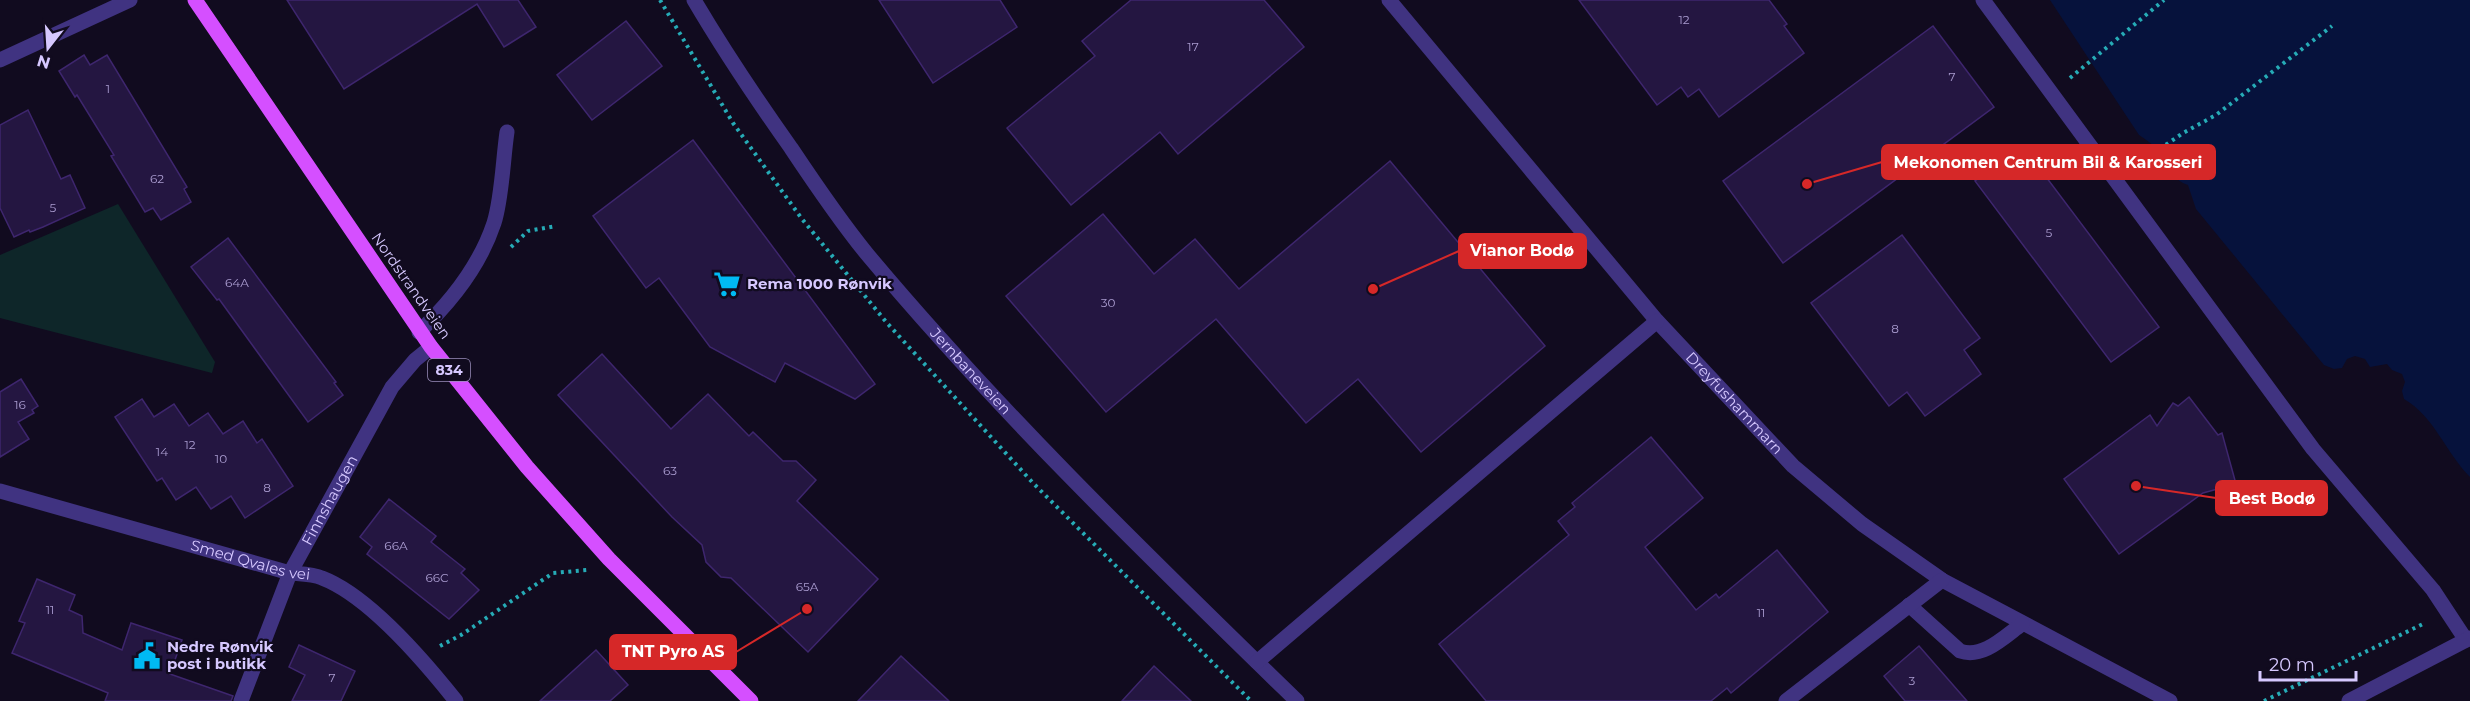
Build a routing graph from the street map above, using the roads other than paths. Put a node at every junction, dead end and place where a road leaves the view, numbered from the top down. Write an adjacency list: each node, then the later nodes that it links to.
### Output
1 (130, 0): 6 (street)
2 (195, 0): 9 (main road, Nordstrandveien / 834)
3 (694, 0): 17 (street, Jernbaneveien)
4 (1389, 0): 8 (street, Dreyfushammarn)
5 (1983, 0): 16 (street)
6 (0, 60)
7 (507, 132): 9 (street)
8 (1657, 321): 13 (street, Dreyfushammarn); 17 (street)
9 (419, 332): 10 (main road, Nordstrandveien / 834)
10 (431, 347): 12 (street, Finnshaugen); 20 (main road, Nordstrandveien / 834)
11 (0, 490): 12 (street, Smed Qvales vei)
12 (290, 573): 18 (street, Finnshaugen); 19 (street, Smed Qvales vei)
13 (1942, 580): 14 (street); 15 (street, Dreyfushammarn)
14 (1909, 605): 15 (street); 22 (street)
15 (2022, 624): 23 (street, Dreyfushammarn)
16 (2468, 639): 24 (street)
17 (1257, 662): 21 (street, Jernbaneveien)
18 (241, 701)
19 (456, 701)
20 (751, 701)
21 (1297, 701)
22 (1786, 701)
23 (2170, 701)
24 (2349, 701)

